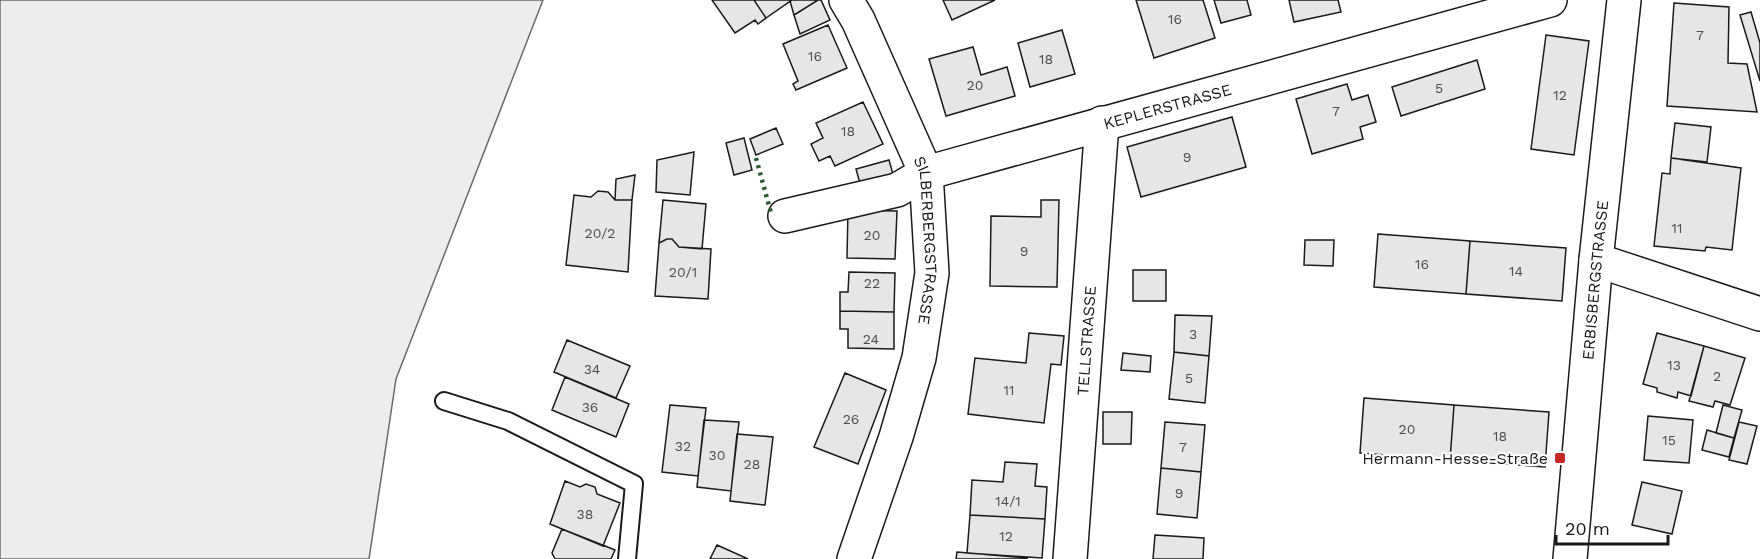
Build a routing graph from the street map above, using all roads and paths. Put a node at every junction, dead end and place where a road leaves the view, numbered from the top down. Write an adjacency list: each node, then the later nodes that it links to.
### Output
1 (846, 0): 5 (street, SILBERBERGSTRASSE)
2 (1550, 0): 4 (street, KEPLERSTRASSE)
3 (1624, 0): 7 (street, ERBISBERGSTRASSE)
4 (1102, 123): 5 (street, KEPLERSTRASSE); 12 (street, TELLSTRASSE)
5 (926, 173): 6 (street, KEPLERSTRASSE); 11 (street, SILBERBERGSTRASSE)
6 (785, 216)
7 (1596, 260): 8 (street); 13 (street, ERBISBERGSTRASSE)
8 (1760, 314)
9 (444, 401): 10 (lane)
10 (627, 559)
11 (854, 559)
12 (1070, 559)
13 (1570, 559)

